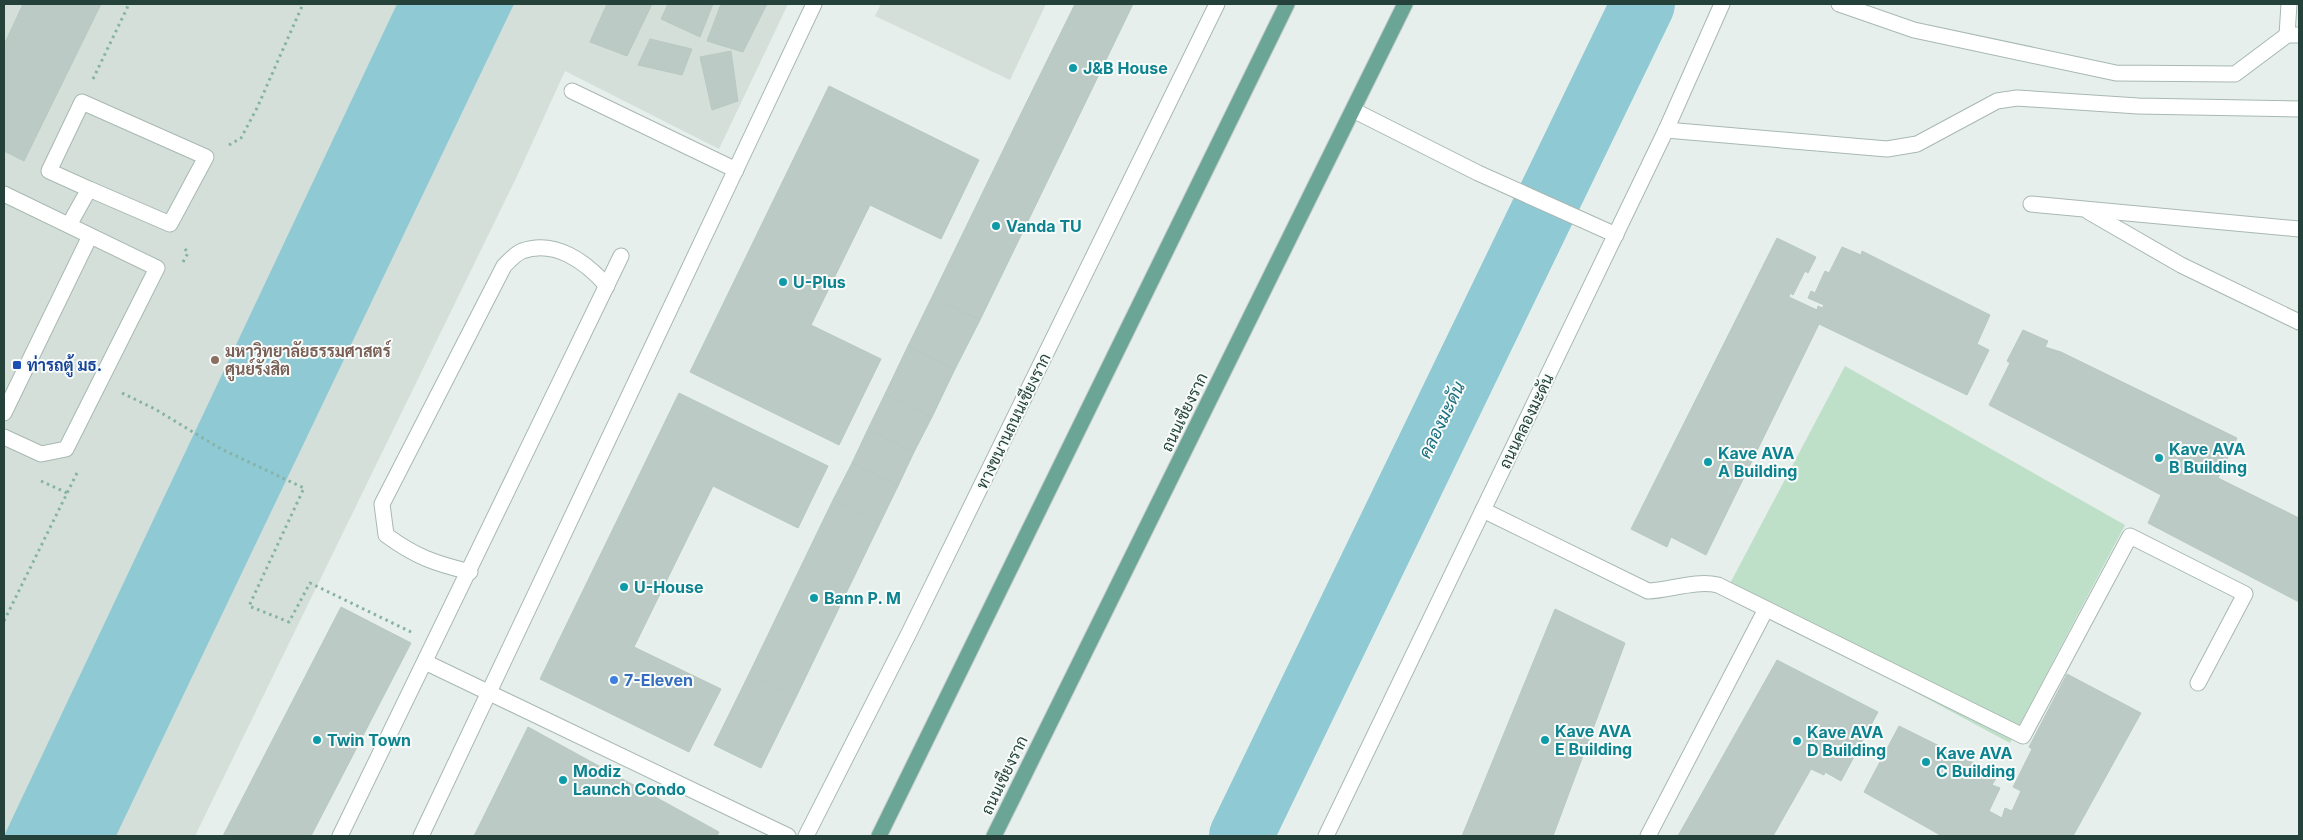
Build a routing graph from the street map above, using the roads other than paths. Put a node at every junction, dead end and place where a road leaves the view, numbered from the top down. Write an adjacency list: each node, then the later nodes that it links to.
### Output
1 (814, 4): 13 (street)
2 (1217, 4): 36 (street, ทางขนานถนนเชียงราก)
3 (1287, 4): 37 (main road)
4 (1405, 4): 11 (main road, ถนนเชียงราก)
5 (1722, 4): 12 (street, ถนนคลองมะดัน)
6 (1839, 4): 8 (street)
7 (2289, 4): 8 (street)
8 (2293, 35)
9 (572, 91): 13 (street)
10 (2299, 109): 12 (street)
11 (1353, 110): 20 (street); 38 (main road, ถนนเชียงราก)
12 (1666, 130): 20 (street, ถนนคลองมะดัน)
13 (736, 170): 32 (street)
14 (89, 189): 14 (street); 18 (street)
15 (4, 194): 18 (street)
16 (2031, 204): 17 (street)
17 (2084, 209): 19 (street); 24 (street)
18 (69, 226): 21 (street)
19 (2299, 230)
20 (1616, 235): 27 (street, ถนนคลองมะดัน)
21 (90, 236): 25 (street); 26 (street)
22 (621, 256): 23 (street)
23 (607, 286): 28 (street); 28 (street)
24 (2299, 322)
25 (4, 413)
26 (4, 437)
27 (1483, 510): 29 (street); 39 (street, ถนนคลองมะดัน)
28 (470, 572): 30 (street)
29 (1766, 609): 31 (street); 40 (street)
30 (425, 662): 32 (street); 33 (street)
31 (2198, 683)
32 (489, 692): 34 (street); 35 (street)
33 (340, 836)
34 (421, 836)
35 (788, 836)
36 (806, 836)
37 (879, 836)
38 (994, 836)
39 (1326, 836)
40 (1648, 836)

